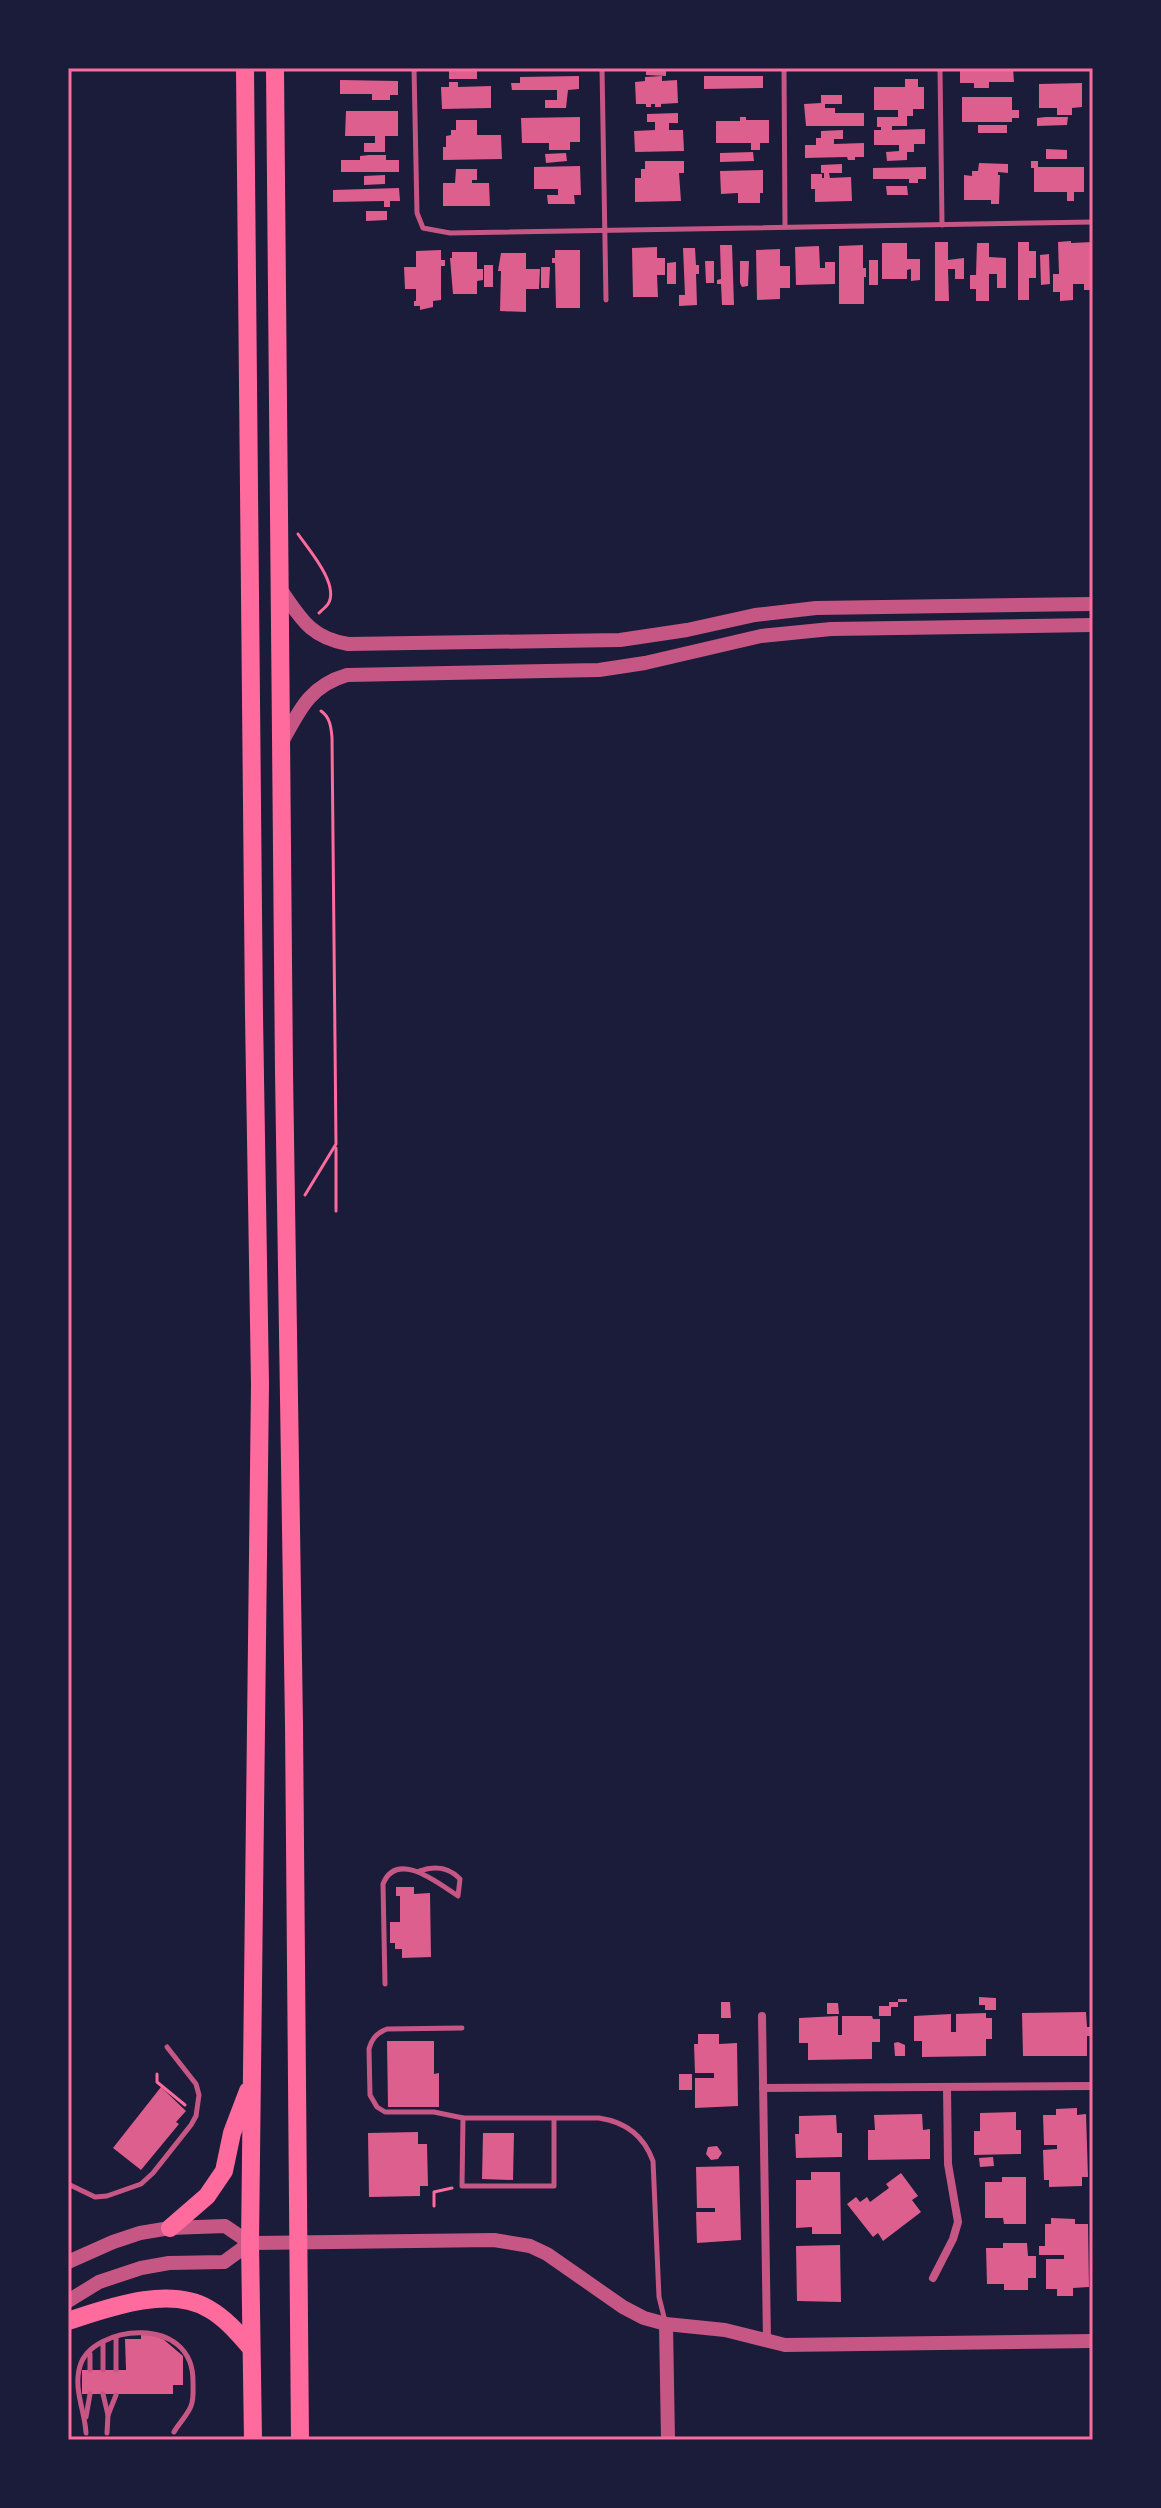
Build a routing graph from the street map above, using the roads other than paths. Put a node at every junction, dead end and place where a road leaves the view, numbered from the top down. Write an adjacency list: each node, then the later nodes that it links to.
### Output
1 (245, 68): 21 (highway)
2 (275, 68): 12 (highway)
3 (414, 68): 10 (lane)
4 (602, 68): 10 (lane)
5 (784, 68): 9 (lane)
6 (940, 68): 8 (lane)
7 (1093, 222): 8 (lane)
8 (942, 225): 9 (lane)
9 (785, 227): 10 (lane)
10 (605, 230): 11 (lane)
11 (606, 300)
12 (281, 590): 13 (street); 15 (highway)
13 (1093, 604)
14 (1093, 625): 15 (street)
15 (281, 744): 29 (highway)
16 (419, 1871): 16 (lane); 17 (lane)
17 (385, 1984)
18 (762, 2016): 24 (street)
19 (462, 2028): 25 (lane)
20 (167, 2047): 27 (lane)
21 (252, 2081): 28 (highway); 30 (highway)
22 (1093, 2086): 23 (street)
23 (947, 2087): 24 (street); 32 (street)
24 (763, 2088): 38 (street)
25 (463, 2118): 26 (lane); 26 (lane)
26 (554, 2118): 35 (lane)
27 (68, 2184)
28 (170, 2228): 30 (street); 31 (street)
29 (298, 2242): 30 (street); 35 (street); 54 (highway)
30 (250, 2243): 33 (street); 40 (highway)
31 (68, 2262)
32 (933, 2278)
33 (68, 2301)
34 (68, 2321): 40 (highway)
35 (666, 2324): 38 (street); 55 (street)
36 (116, 2338): 39 (lane); 44 (lane); 50 (lane)
37 (1093, 2341): 38 (street)
38 (767, 2342)
39 (103, 2343): 41 (lane); 43 (lane)
40 (250, 2347): 53 (highway)
41 (90, 2353): 42 (lane); 49 (lane)
42 (90, 2370)
43 (103, 2370)
44 (116, 2370)
45 (90, 2394): 49 (lane)
46 (103, 2394): 48 (lane)
47 (116, 2395): 48 (lane)
48 (108, 2415): 52 (lane)
49 (85, 2417): 51 (lane)
50 (174, 2432)
51 (86, 2433)
52 (107, 2433)
53 (253, 2440)
54 (300, 2440)
55 (668, 2440)

